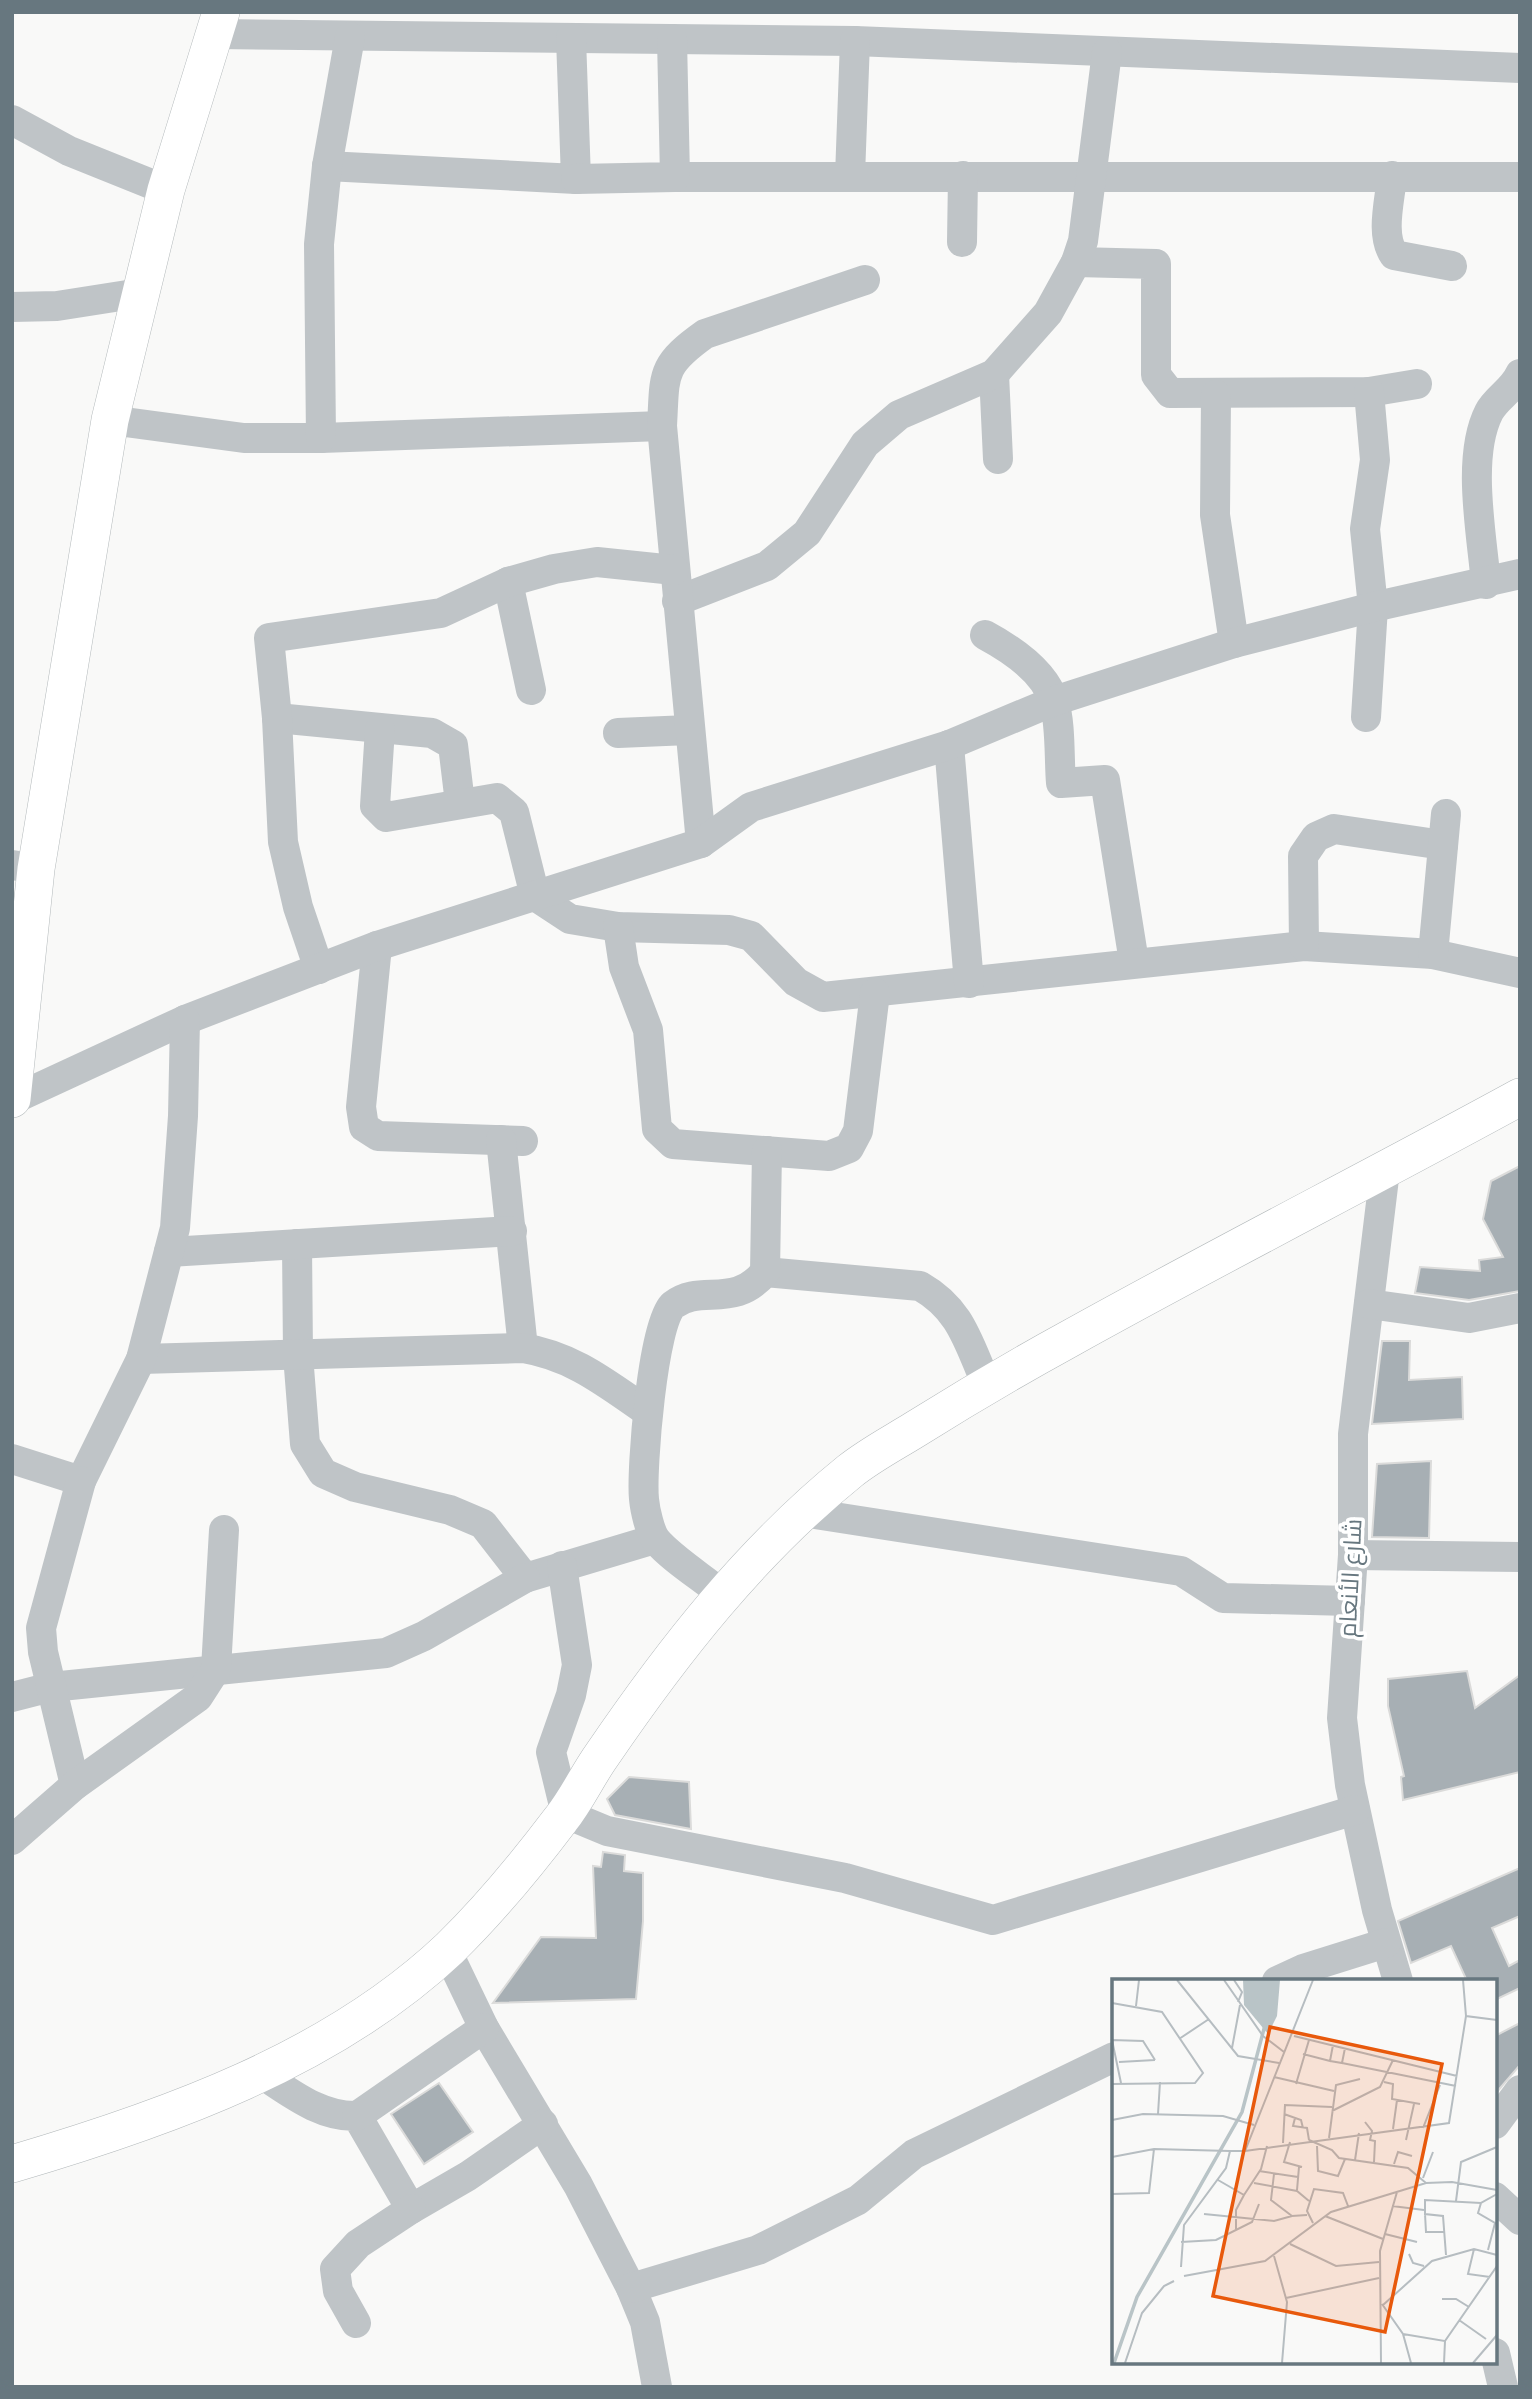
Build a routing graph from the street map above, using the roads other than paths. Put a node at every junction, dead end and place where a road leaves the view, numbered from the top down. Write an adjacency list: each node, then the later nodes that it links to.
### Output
1 (218, 23): 2 (street); 17 (main road)
2 (350, 37): 3 (street); 9 (street)
3 (571, 38): 4 (street); 16 (street)
4 (672, 39): 5 (street); 14 (street)
5 (855, 41): 6 (street); 10 (street)
6 (1107, 52): 7 (street); 12 (street)
7 (1520, 68)
8 (12, 120): 17 (street)
9 (327, 166): 16 (street); 31 (street)
10 (850, 176): 11 (street); 14 (street)
11 (963, 176): 12 (street); 18 (street)
12 (1093, 176): 13 (street); 19 (street)
13 (1392, 176): 15 (street); 20 (street)
14 (676, 177): 16 (street)
15 (1520, 177)
16 (576, 179)
17 (166, 190): 22 (main road)
18 (962, 242)
19 (1076, 262): 24 (street); 28 (street)
20 (1452, 266)
21 (865, 280): 30 (street)
22 (140, 293): 23 (street); 29 (main road)
23 (12, 307)
24 (994, 374): 32 (street); 37 (street)
25 (1520, 374): 36 (street)
26 (1417, 384): 27 (street)
27 (1369, 392): 28 (street); 38 (street)
28 (1216, 395): 40 (street)
29 (110, 420): 31 (street); 53 (main road)
30 (662, 426): 31 (street); 33 (street)
31 (321, 439)
32 (998, 459)
33 (674, 570): 35 (street); 37 (street)
34 (1520, 574): 36 (street)
35 (508, 582): 41 (street); 44 (street)
36 (1486, 584): 38 (street)
37 (677, 601): 46 (street)
38 (1373, 607): 40 (street); 43 (street)
39 (985, 635): 42 (street)
40 (1234, 643): 42 (street)
41 (531, 690)
42 (1054, 702): 48 (street); 59 (street)
43 (1366, 717)
44 (277, 719): 45 (street); 60 (street)
45 (380, 729): 49 (street); 49 (street)
46 (689, 730): 47 (street); 51 (street)
47 (618, 733)
48 (949, 745): 51 (street); 62 (street)
49 (460, 803): 54 (street)
50 (1446, 814): 52 (street)
51 (701, 843): 54 (street)
52 (1443, 845): 57 (street); 58 (street)
53 (24, 867): 66 (main road)
54 (535, 896): 55 (street); 56 (street)
55 (618, 927): 63 (street); 67 (street)
56 (377, 946): 60 (street); 69 (street)
57 (1304, 946): 58 (street); 59 (street)
58 (1433, 954): 61 (street)
59 (1134, 962): 62 (street)
60 (319, 969): 64 (street)
61 (1520, 973)
62 (969, 983): 63 (street)
63 (875, 993): 67 (street)
64 (185, 1020): 66 (street); 71 (street)
65 (1520, 1097): 68 (main road)
66 (12, 1099)
67 (767, 1151): 72 (street)
68 (1385, 1170): 73 (street, شارع الأنعام); 78 (main road)
69 (512, 1231): 70 (street); 75 (street)
70 (297, 1244): 71 (street); 76 (street)
71 (169, 1252): 77 (street)
72 (765, 1272): 78 (street); 79 (street)
73 (1369, 1304): 74 (street); 85 (street, شارع الأنعام)
74 (1520, 1308)
75 (523, 1348): 76 (street); 79 (street)
76 (298, 1354): 77 (street); 88 (street)
77 (141, 1359): 81 (street)
78 (987, 1385): 82 (main road)
79 (648, 1412): 84 (street)
80 (12, 1459): 81 (street)
81 (80, 1481): 92 (street)
82 (802, 1512): 89 (main road); 90 (street)
83 (224, 1530): 91 (street)
84 (655, 1539): 87 (street); 89 (street)
85 (1353, 1555): 86 (street); 90 (street, شارع الأنعام)
86 (1520, 1557)
87 (562, 1566): 88 (street); 96 (street)
88 (525, 1578): 91 (street)
89 (722, 1594): 96 (main road)
90 (1350, 1601): 95 (street, شارع الأنعام)
91 (216, 1669): 92 (street); 94 (street)
92 (51, 1688): 93 (street); 94 (street)
93 (12, 1697)
94 (75, 1785): 97 (street)
95 (1355, 1810): 96 (street); 98 (street, شارع الأنعام)
96 (566, 1814): 99 (main road)
97 (12, 1840)
98 (1386, 1943): 100 (street); 101 (street, شارع الأنعام)
99 (447, 1951): 102 (street); 104 (main road)
100 (1281, 1979)
101 (1397, 1979)
102 (484, 2028): 106 (street); 108 (street)
103 (1112, 2058): 113 (street)
104 (262, 2075): 106 (street); 109 (main road)
105 (1520, 2090): 107 (street)
106 (357, 2116): 111 (street)
107 (1497, 2121)
108 (543, 2124): 111 (street); 113 (street)
109 (12, 2164)
110 (1497, 2198): 112 (street)
111 (411, 2209): 114 (street)
112 (1520, 2220)
113 (631, 2288): 116 (street)
114 (356, 2323)
115 (1497, 2362): 117 (street)
116 (657, 2387)
117 (1503, 2387)

